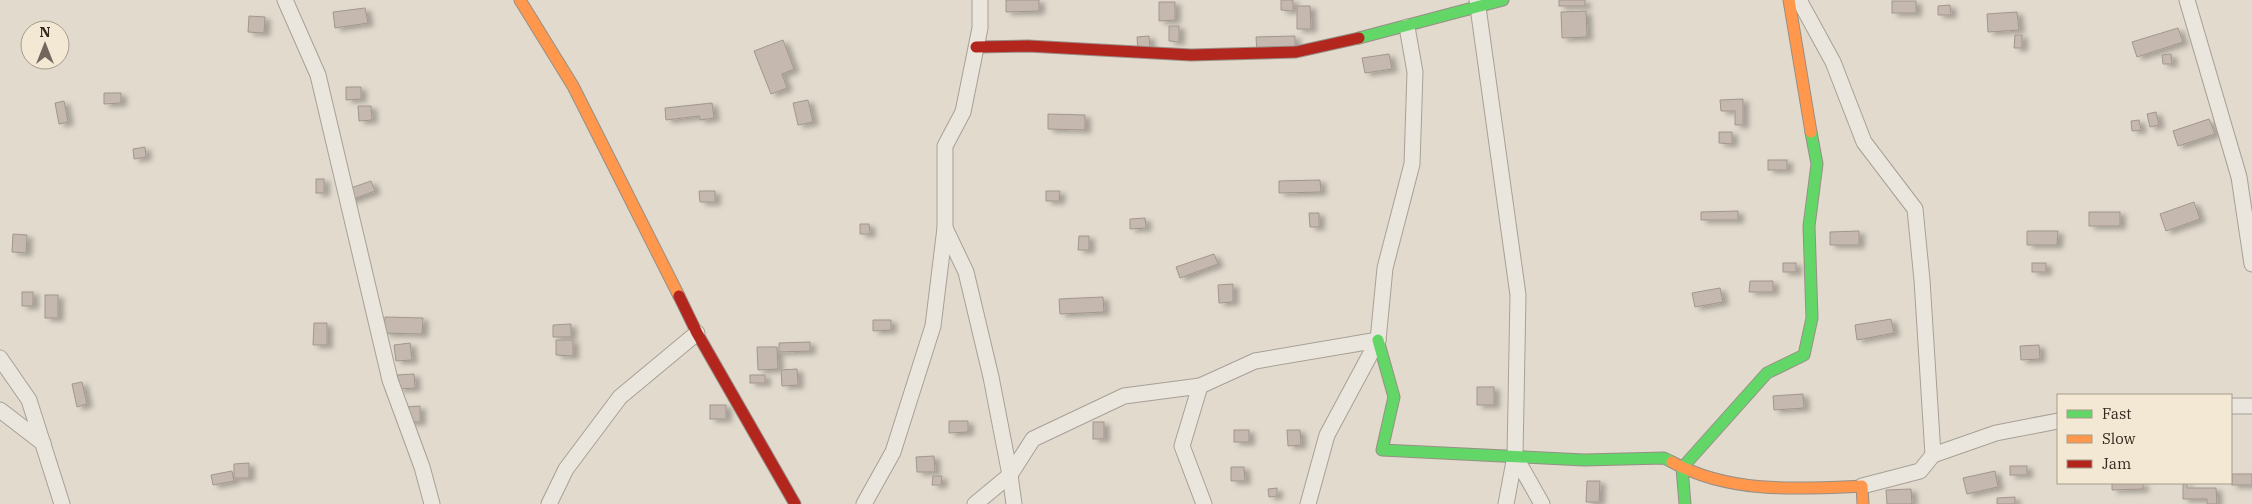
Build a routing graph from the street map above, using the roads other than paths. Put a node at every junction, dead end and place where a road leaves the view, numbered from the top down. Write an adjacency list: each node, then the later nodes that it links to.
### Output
1 (285, 0): 28 (street)
2 (520, 0): 13 (street)
3 (980, 0): 10 (street)
4 (1503, 0): 8 (street)
5 (1788, 0): 24 (street)
6 (1800, 0): 22 (street)
7 (2187, 0): 12 (street)
8 (1478, 4): 9 (street); 23 (street)
9 (1408, 27): 10 (street); 14 (street)
10 (976, 47): 11 (street)
11 (945, 228): 25 (street); 31 (street)
12 (2252, 264)
13 (697, 333): 29 (street); 30 (street)
14 (1378, 340): 16 (street); 23 (street); 35 (street)
15 (0, 358): 21 (street)
16 (1200, 386): 25 (street); 34 (street)
17 (2232, 406): 18 (street)
18 (2252, 406)
19 (0, 410): 21 (street)
20 (2057, 421): 22 (street)
21 (43, 444): 27 (street)
22 (1933, 455): 26 (street)
23 (1515, 456): 24 (street); 36 (street); 37 (street)
24 (1682, 468): 26 (street); 38 (street)
25 (1010, 475): 32 (street); 33 (street)
26 (1862, 486): 39 (street)
27 (62, 504)
28 (432, 504)
29 (549, 504)
30 (795, 504)
31 (864, 504)
32 (975, 504)
33 (1014, 504)
34 (1204, 504)
35 (1308, 504)
36 (1506, 504)
37 (1542, 504)
38 (1685, 504)
39 (1864, 504)

